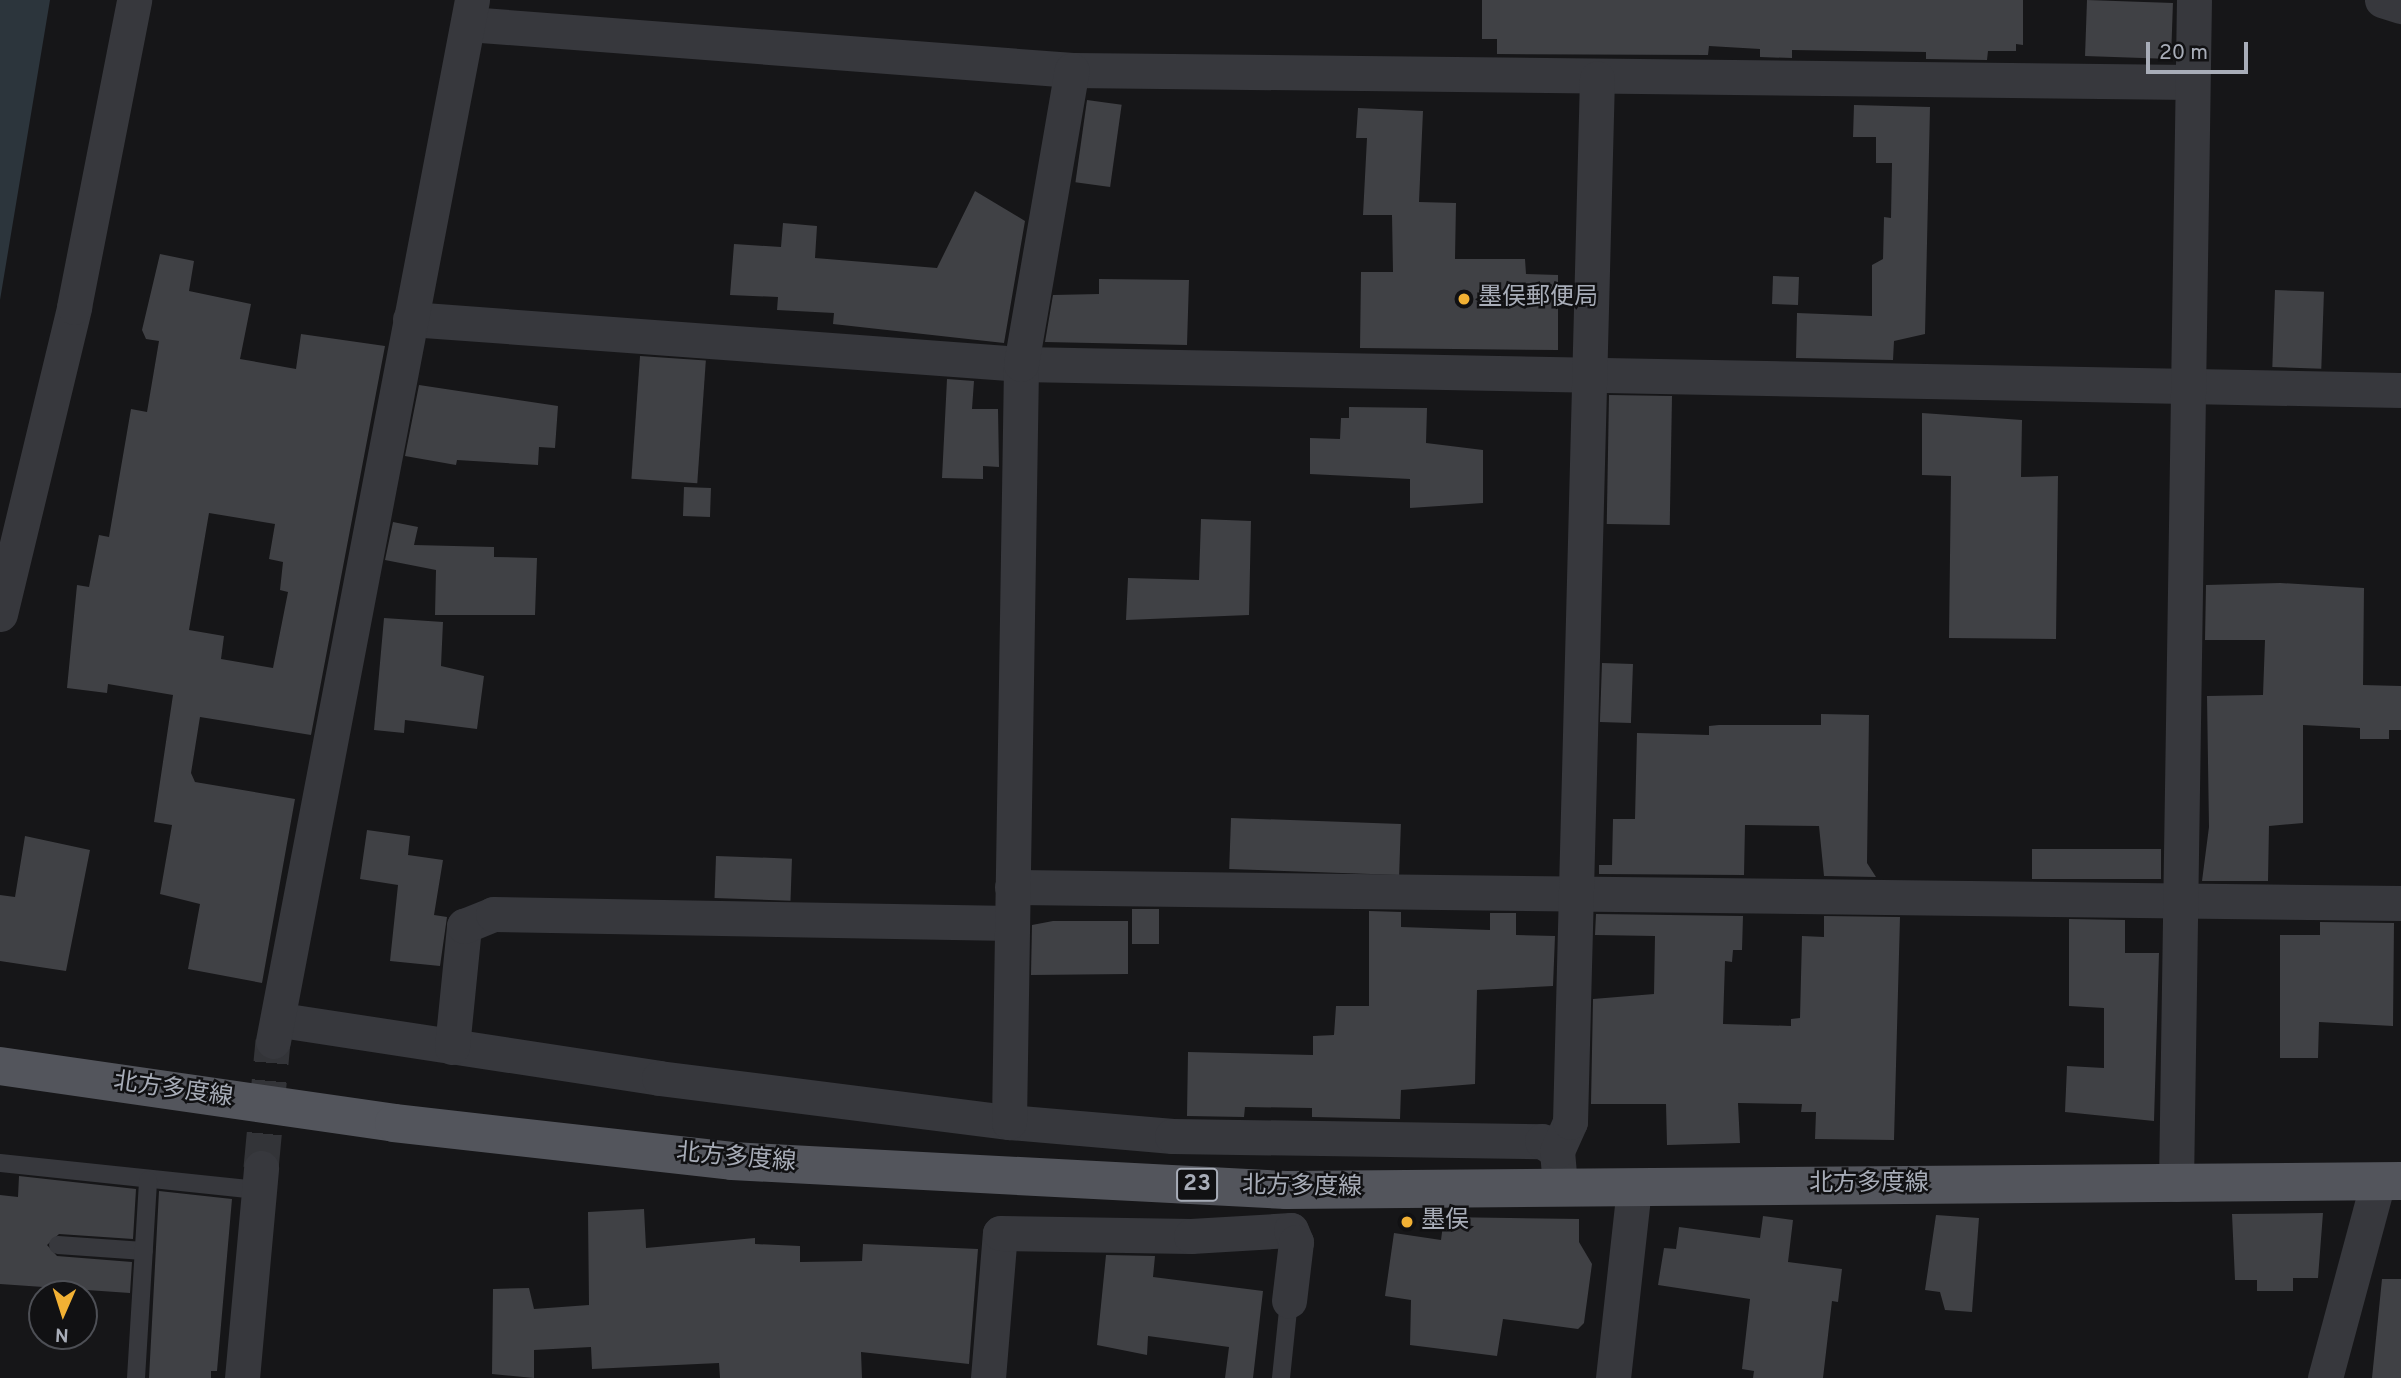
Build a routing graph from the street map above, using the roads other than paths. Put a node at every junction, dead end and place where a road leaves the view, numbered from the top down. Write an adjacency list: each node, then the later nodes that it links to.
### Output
1 (134, 0): 14 (street)
2 (2194, 0): 8 (street)
3 (2382, 0): 4 (street)
4 (2401, 6)
5 (470, 12): 6 (street); 9 (street)
6 (1072, 70): 7 (street); 10 (street)
7 (1597, 78): 8 (street); 11 (street)
8 (2192, 82): 12 (street)
9 (410, 319): 10 (street); 20 (street)
10 (1021, 364): 11 (street); 15 (street)
11 (1587, 372): 12 (street); 16 (street)
12 (2188, 385): 13 (street); 17 (street)
13 (2401, 390)
14 (0, 614)
15 (1012, 887): 16 (street); 19 (street)
16 (1575, 890): 17 (street); 24 (street)
17 (2180, 900): 18 (street); 28 (street)
18 (2401, 903)
19 (1012, 923): 20 (street); 22 (street)
20 (452, 1047): 22 (street)
21 (0, 1066): 24 (main road, 北方多度線 / 23)
22 (1009, 1122): 24 (street)
23 (0, 1163): 26 (lane)
24 (1558, 1169): 29 (main road, 北方多度線 / 23)
25 (260, 1179): 26 (lane); 34 (street)
26 (148, 1180): 31 (lane)
27 (2390, 1182): 28 (main road, 北方多度線 / 23); 38 (street)
28 (2176, 1184): 29 (main road, 北方多度線 / 23)
29 (1634, 1188): 37 (street)
30 (58, 1245): 31 (lane)
31 (144, 1251): 33 (lane)
32 (1289, 1301): 35 (street); 36 (lane)
33 (136, 1378)
34 (242, 1378)
35 (988, 1378)
36 (1281, 1378)
37 (1613, 1378)
38 (2325, 1378)

